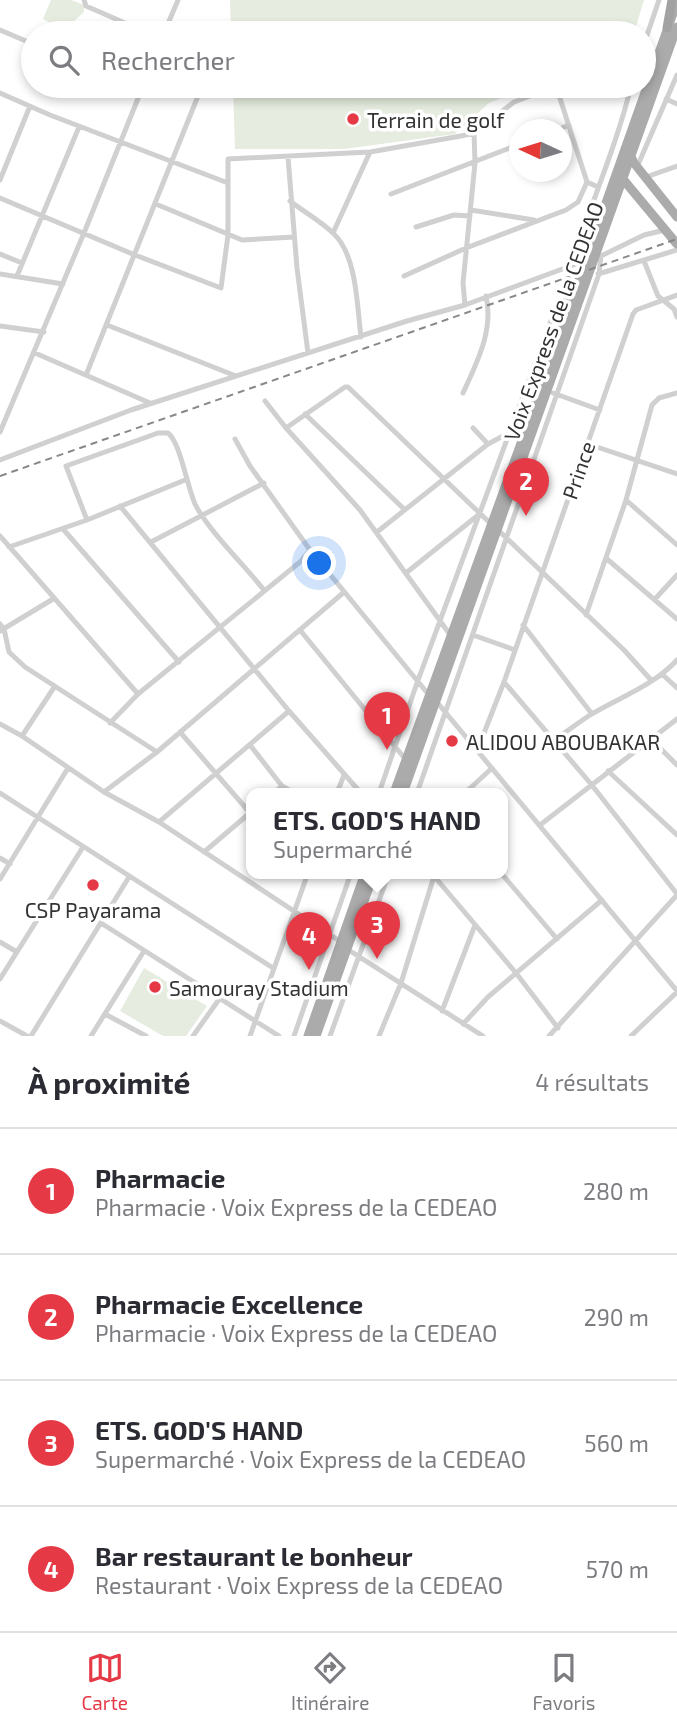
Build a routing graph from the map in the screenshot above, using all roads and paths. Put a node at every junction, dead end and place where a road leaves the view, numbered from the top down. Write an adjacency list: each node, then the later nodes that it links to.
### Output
1 (83, 0): 6 (street)
2 (177, 0): 7 (street)
3 (659, 0): 8 (street)
4 (672, 0): 10 (highway)
5 (677, 2): 10 (main road)
6 (120, 21)
7 (169, 21)
8 (652, 21)
9 (677, 27): 15 (main road)
10 (667, 28): 13 (main road)
11 (0, 30): 12 (street)
12 (21, 39)
13 (656, 61)
14 (677, 75): 24 (street)
15 (656, 81)
16 (0, 93): 26 (street)
17 (136, 98): 31 (street)
18 (197, 98): 36 (street)
19 (524, 98): 29 (street)
20 (560, 98): 27 (street)
21 (628, 98): 45 (street)
22 (644, 98): 35 (main road)
23 (649, 98): 35 (main road)
24 (666, 99): 25 (street); 39 (street)
25 (677, 104)
26 (30, 106): 28 (street); 42 (street)
27 (567, 119)
28 (79, 127): 31 (street); 51 (street)
29 (474, 133): 33 (street); 37 (street)
30 (572, 134): 43 (street)
31 (122, 143): 36 (street); 57 (street)
32 (509, 149): 37 (street)
33 (370, 152): 34 (street); 58 (street)
34 (288, 157): 44 (street); 48 (street)
35 (626, 158): 39 (main road); 41 (main road, Voix Express de la CEDEAO); 66 (main road)
36 (171, 163): 44 (street); 49 (street)
37 (475, 163): 46 (street); 50 (street)
38 (677, 166): 40 (street)
39 (637, 167): 40 (main road)
40 (646, 177): 52 (main road)
41 (622, 178): 56 (main road); 72 (main road, Voix Express de la CEDEAO)
42 (0, 180)
43 (587, 182): 45 (street); 53 (street)
44 (228, 183): 59 (street)
45 (598, 187): 69 (street)
46 (391, 194)
47 (0, 198): 51 (street)
48 (290, 201): 58 (street); 60 (street)
49 (156, 204): 59 (street); 65 (street)
50 (471, 213): 53 (street); 55 (street); 62 (street)
51 (42, 216): 57 (street); 68 (street)
52 (677, 217)
53 (535, 220): 62 (street)
54 (677, 226): 56 (main road)
55 (416, 227)
56 (665, 230): 61 (main road); 71 (street)
57 (85, 233): 65 (street); 75 (street)
58 (333, 233): 85 (street)
59 (228, 235): 60 (street); 65 (street)
60 (294, 237): 87 (street)
61 (677, 244)
62 (466, 248): 74 (street); 80 (street)
63 (677, 250): 67 (street)
64 (0, 254): 68 (street)
65 (135, 255): 82 (street)
66 (584, 261): 69 (street); 78 (main road)
67 (644, 261): 71 (street); 79 (street)
68 (22, 263): 73 (street)
69 (571, 266): 77 (street)
70 (0, 274): 73 (street)
71 (599, 274): 72 (street); 90 (street)
72 (588, 275): 90 (main road, Voix Express de la CEDEAO)
73 (16, 276): 75 (street)
74 (404, 276)
75 (63, 284): 84 (street)
76 (677, 295): 79 (street, Prince)
77 (485, 296): 80 (street); 91 (street)
78 (571, 297): 100 (main road); 101 (street)
79 (662, 300): 81 (street); 95 (street, Prince)
80 (465, 305): 85 (street)
81 (677, 317)
82 (107, 325): 88 (street); 89 (street)
83 (0, 326): 84 (street)
84 (44, 331): 86 (street)
85 (361, 337): 87 (street)
86 (35, 353): 88 (street); 99 (street)
87 (308, 353): 89 (street)
88 (86, 375): 94 (street)
89 (236, 376): 94 (street)
90 (551, 392): 95 (street); 117 (main road, Voix Express de la CEDEAO); 121 (street)
91 (463, 393)
92 (677, 393): 105 (street)
93 (265, 401): 97 (street)
94 (150, 403): 106 (street)
95 (600, 410): 104 (street, Prince)
96 (305, 414): 97 (street); 108 (street); 113 (street)
97 (286, 428): 119 (street)
98 (473, 428): 103 (street)
99 (0, 432)
100 (524, 435): 101 (street); 117 (main road)
101 (508, 436): 103 (street); 114 (street)
102 (235, 439): 110 (street)
103 (488, 444): 108 (street)
104 (588, 444): 105 (street); 127 (street, Prince)
105 (637, 459): 107 (street); 111 (street)
106 (0, 460)
107 (677, 474)
108 (443, 478): 113 (street); 114 (street)
109 (185, 480): 112 (street); 115 (street); 116 (street)
110 (264, 483): 115 (street); 125 (street)
111 (626, 500): 123 (street); 126 (street)
112 (120, 506): 116 (street); 122 (street)
113 (404, 509): 119 (street)
114 (480, 514): 117 (street); 128 (street); 136 (street)
115 (202, 516): 122 (street); 130 (street)
116 (87, 520): 118 (street)
117 (494, 527): 121 (street); 142 (main road); 154 (main road, Voix Express de la CEDEAO)
118 (63, 529): 124 (street); 145 (street)
119 (377, 532): 128 (street)
120 (0, 536): 124 (street)
121 (506, 538): 127 (street); 141 (street)
122 (151, 542): 138 (street)
123 (677, 545)
124 (9, 547): 132 (street)
125 (310, 550): 130 (street); 131 (street)
126 (607, 559): 133 (street); 134 (street)
127 (542, 572): 134 (street); 137 (street, Prince)
128 (406, 573): 136 (street)
129 (677, 575): 133 (street)
130 (264, 590): 138 (street)
131 (343, 593): 140 (street); 150 (street)
132 (53, 599): 139 (street); 153 (street)
133 (655, 599): 135 (street)
134 (586, 615): 148 (street)
135 (677, 618)
136 (440, 621): 142 (street); 150 (street)
137 (523, 625): 143 (street, Prince); 157 (street)
138 (220, 627): 145 (street); 146 (street)
139 (1, 628): 151 (street)
140 (300, 630): 146 (street); 166 (street)
141 (473, 635): 143 (street); 156 (street)
142 (451, 636): 154 (main road)
143 (515, 650): 149 (street, Prince)
144 (677, 660): 147 (street)
145 (179, 662): 153 (street)
146 (254, 669): 155 (street); 161 (street)
147 (663, 675): 148 (street); 152 (street)
148 (651, 680): 157 (street)
149 (504, 682): 163 (street); 167 (street, Prince)
150 (417, 683): 154 (street); 166 (street)
151 (55, 686): 159 (street); 162 (street)
152 (677, 688)
153 (138, 694): 159 (street)
154 (432, 698): 156 (street); 169 (main road); 184 (main road, Voix Express de la CEDEAO)
155 (289, 711): 165 (street); 175 (street)
156 (446, 712): 167 (street); 185 (street)
157 (592, 714): 163 (street)
158 (677, 719): 164 (street)
159 (110, 723): 168 (street)
160 (0, 724): 162 (street)
161 (180, 732): 168 (street); 174 (street)
162 (22, 736): 171 (street)
163 (554, 740): 176 (street)
164 (652, 740): 170 (street); 173 (street)
165 (250, 745): 174 (street); 177 (street)
166 (395, 746): 169 (street); 182 (street)
167 (477, 751): 172 (street)
168 (157, 752): 187 (street)
169 (406, 760): 183 (main road)
170 (677, 765)
171 (68, 768): 187 (street); 190 (street)
172 (492, 768): 186 (street); 193 (street)
173 (608, 771): 176 (street); 194 (street)
174 (218, 773): 189 (street); 192 (street)
175 (344, 775): 180 (street); 181 (street)
176 (590, 784): 193 (street); 211 (street)
177 (282, 786): 178 (street); 179 (street)
178 (280, 788)
179 (285, 788)
180 (339, 788)
181 (356, 788)
182 (381, 788)
183 (396, 788)
184 (405, 788)
185 (419, 788)
186 (470, 788)
187 (104, 792): 192 (street)
188 (0, 793): 190 (street)
189 (246, 807)
190 (39, 817): 195 (street); 198 (street)
191 (246, 817): 196 (street)
192 (159, 822): 196 (street)
193 (540, 825): 212 (street)
194 (677, 835)
195 (83, 847): 199 (street); 223 (street)
196 (204, 852): 213 (street)
197 (0, 858): 198 (street)
198 (10, 864): 200 (street)
199 (129, 877): 214 (street); 225 (street)
200 (0, 879)
201 (302, 879): 210 (street)
202 (306, 879): 210 (street)
203 (349, 879): 216 (street)
204 (363, 879): 218 (main road)
205 (372, 879): 221 (main road)
206 (387, 879): 224 (street)
207 (433, 879): 228 (street)
208 (439, 879): 215 (street)
209 (506, 879): 217 (street)
210 (305, 883): 213 (street)
211 (677, 895): 219 (street)
212 (602, 900): 217 (street); 219 (street)
213 (294, 912): 216 (street); 225 (street)
214 (101, 923): 222 (street); 237 (street)
215 (475, 925): 226 (street); 231 (street)
216 (330, 934): 218 (street); 243 (street)
217 (557, 939): 226 (street)
218 (340, 941): 221 (street); 244 (main road)
219 (636, 941): 229 (street); 236 (street)
220 (0, 942): 223 (street)
221 (348, 949): 224 (street); 245 (main road)
222 (144, 951): 230 (street); 232 (street)
223 (17, 952): 227 (street)
224 (360, 957): 228 (street); 246 (street)
225 (273, 968): 234 (street)
226 (516, 974): 235 (street); 236 (street)
227 (0, 979)
228 (401, 983): 231 (street); 247 (street)
229 (677, 992): 250 (street)
230 (220, 998): 234 (street); 240 (street)
231 (442, 1011): 235 (street)
232 (104, 1014): 238 (street); 239 (street)
233 (0, 1021): 237 (street)
234 (255, 1021): 241 (street); 242 (street)
235 (463, 1024): 248 (street)
236 (558, 1028): 249 (street)
237 (29, 1036)
238 (91, 1036)
239 (146, 1036)
240 (193, 1036)
241 (250, 1036)
242 (279, 1036)
243 (294, 1036)
244 (308, 1036)
245 (316, 1036)
246 (330, 1036)
247 (379, 1036)
248 (483, 1036)
249 (550, 1036)
250 (631, 1036)

